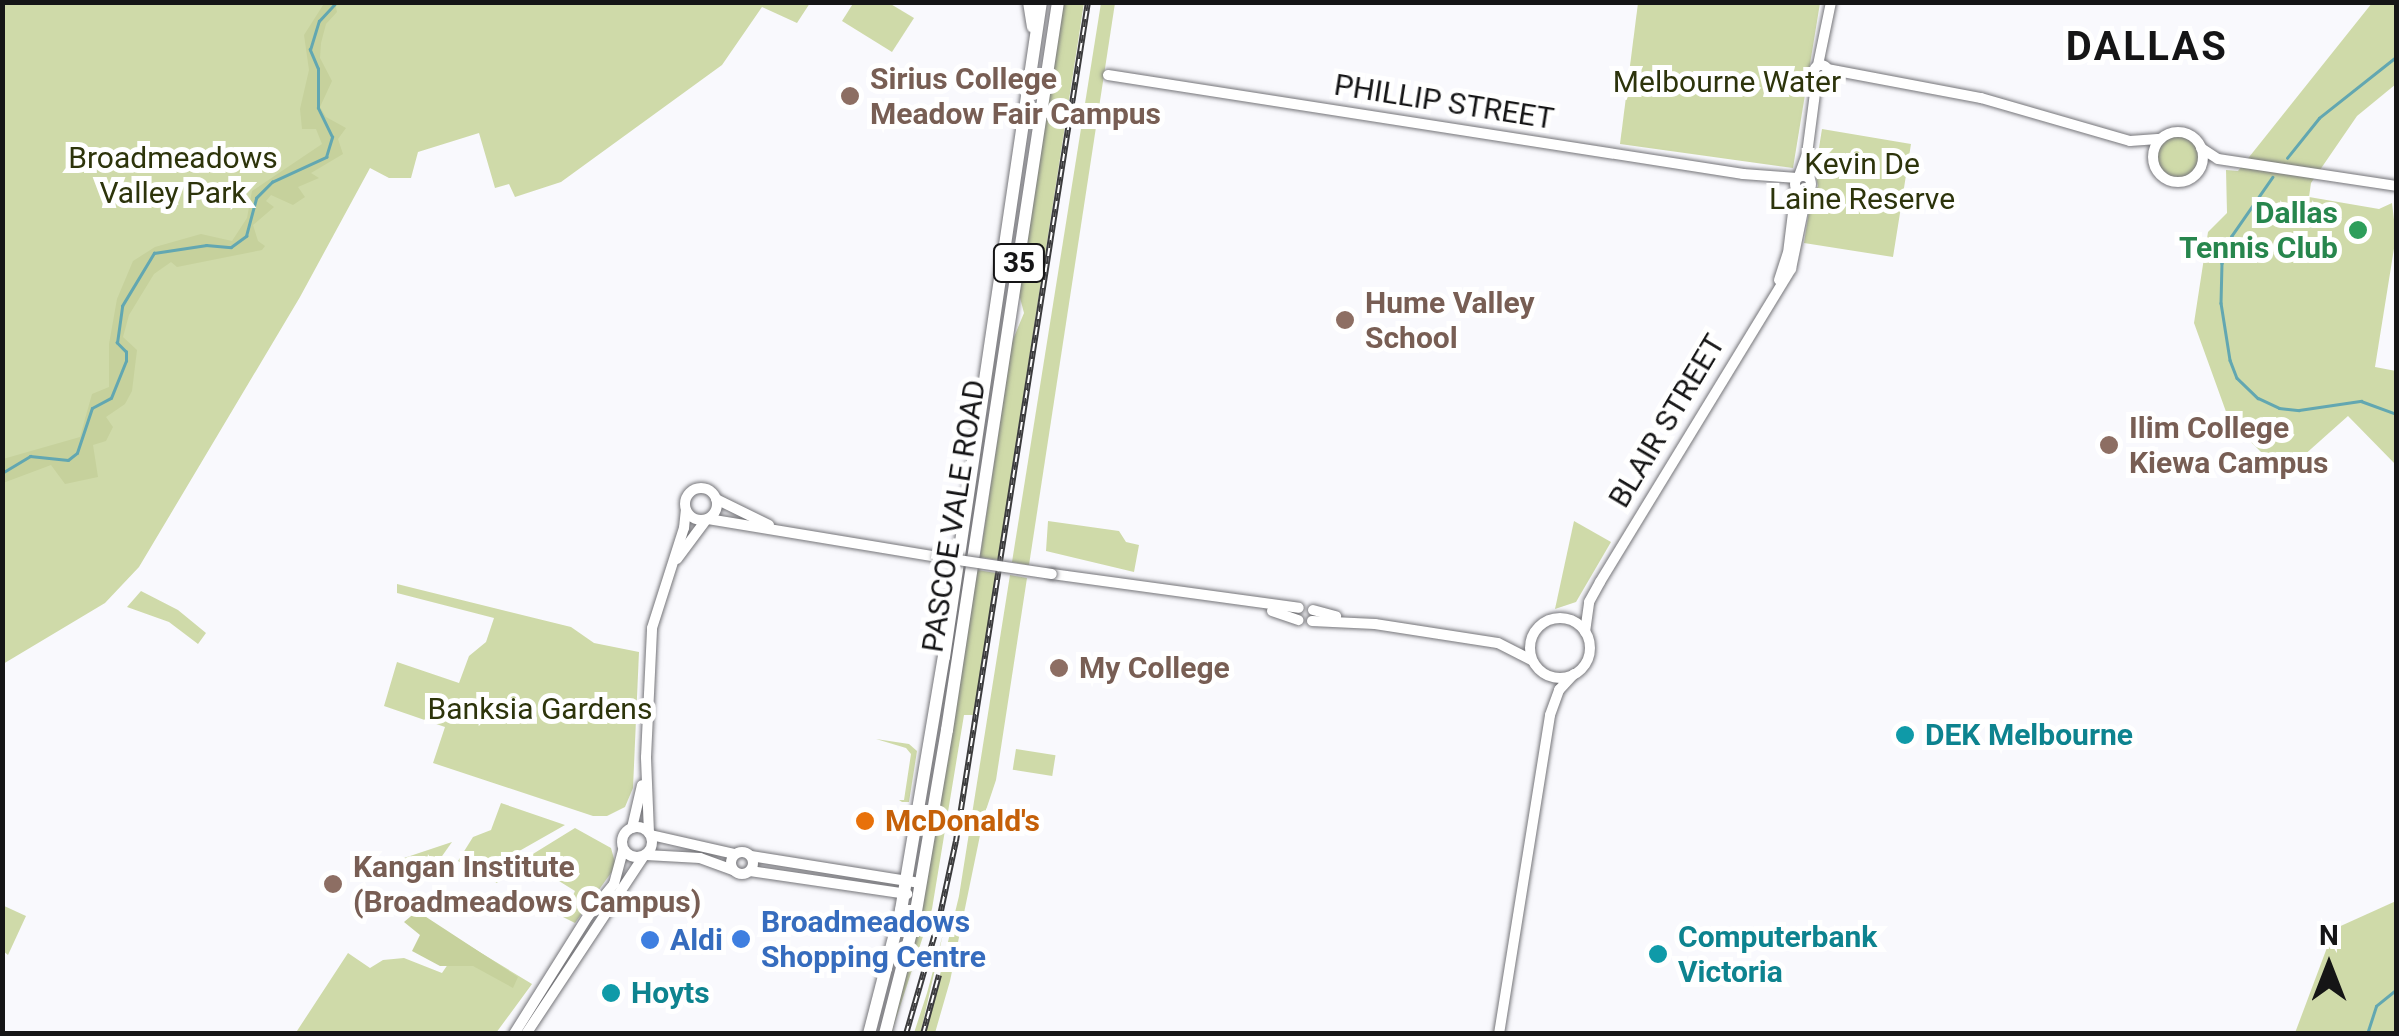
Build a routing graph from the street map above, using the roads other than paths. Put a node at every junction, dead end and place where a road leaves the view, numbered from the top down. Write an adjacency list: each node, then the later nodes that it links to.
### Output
1 (1029, 2): 5 (main road)
2 (1040, 2): 5 (main road, PASCOE VALE ROAD / 35)
3 (1058, 2): 16 (main road, PASCOE VALE ROAD / 35)
4 (1831, 2): 6 (street, BLAIR STREET)
5 (1035, 39): 17 (main road, PASCOE VALE ROAD / 35)
6 (1823, 72): 9 (street); 14 (street, BLAIR STREET)
7 (1108, 75): 14 (street, PHILLIP STREET)
8 (2161, 139): 9 (street); 10 (street); 11 (street)
9 (2130, 142): 11 (street)
10 (2201, 148): 12 (street); 13 (street)
11 (2153, 162): 13 (street)
12 (2237, 163): 13 (street); 15 (street)
13 (2199, 171)
14 (1800, 183): 23 (street, BLAIR STREET)
15 (2396, 186)
16 (996, 408): 17 (main road); 31 (main road, PASCOE VALE ROAD / 35)
17 (969, 491): 32 (main road, PASCOE VALE ROAD / 35)
18 (716, 499): 19 (street); 20 (street); 21 (street)
19 (686, 510): 20 (street); 22 (street)
20 (707, 519): 21 (street); 22 (street)
21 (790, 533): 27 (street, bridge)
22 (669, 571): 33 (street)
23 (1600, 582): 24 (street, BLAIR STREET); 26 (street, BLAIR STREET)
24 (1562, 618): 25 (street); 26 (street)
25 (1535, 631): 27 (street); 28 (street)
26 (1585, 632): 29 (street)
27 (1498, 644): 28 (street)
28 (1535, 664): 29 (street); 30 (street)
29 (1574, 674): 30 (street)
30 (1550, 715): 47 (street)
31 (947, 730): 32 (main road); 42 (main road, PASCOE VALE ROAD / 35)
32 (928, 744): 42 (main road, PASCOE VALE ROAD / 35)
33 (646, 757): 34 (street); 35 (street)
34 (632, 828): 35 (street); 36 (street)
35 (650, 834): 37 (street); 38 (street)
36 (623, 850): 38 (street); 43 (street)
37 (734, 854): 39 (street); 40 (street)
38 (645, 856): 40 (street); 44 (street)
39 (751, 856): 41 (street); 42 (street)
40 (733, 870): 41 (street)
41 (750, 872): 42 (street)
42 (912, 889): 45 (main road, PASCOE VALE ROAD / 35); 46 (main road, PASCOE VALE ROAD / 35)
43 (514, 1034)
44 (526, 1034)
45 (869, 1034)
46 (884, 1034)
47 (1499, 1034)

